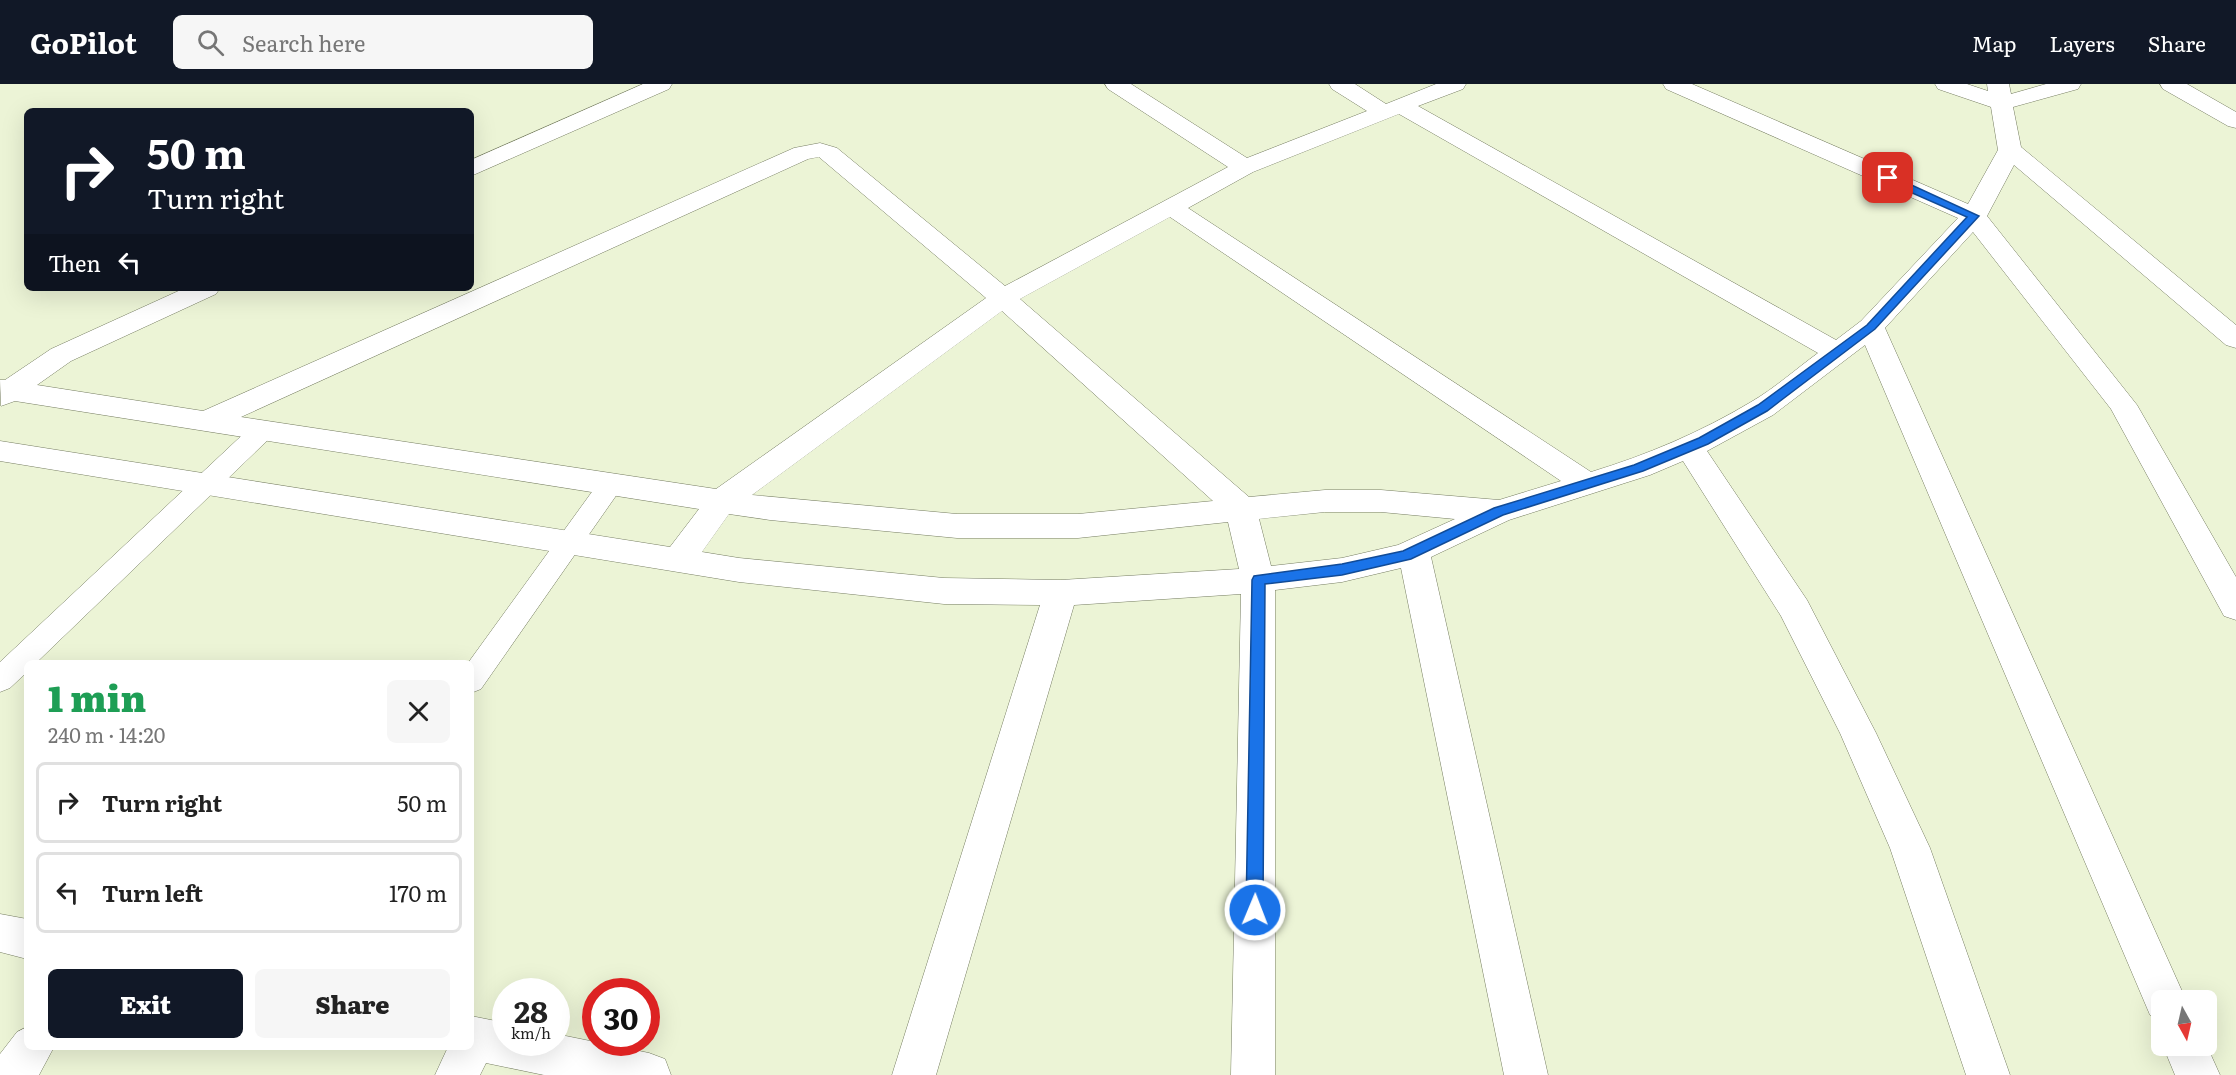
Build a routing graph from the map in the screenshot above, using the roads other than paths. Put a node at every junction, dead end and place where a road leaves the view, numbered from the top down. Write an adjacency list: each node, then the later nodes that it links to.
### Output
1 (661, 84): 14 (street)
2 (1116, 84): 13 (street)
3 (1340, 84): 10 (street)
4 (1455, 84): 10 (street)
5 (1674, 84): 16 (street)
6 (1946, 84): 9 (street)
7 (2070, 84): 9 (street)
8 (2171, 84): 11 (street)
9 (2000, 93): 12 (street)
10 (1392, 109): 13 (street); 21 (street)
11 (2236, 121)
12 (2010, 150): 16 (street); 20 (street)
13 (1245, 167): 15 (street)
14 (474, 168)
15 (1171, 207): 18 (street); 29 (street)
16 (1974, 216): 19 (street); 36 (street)
17 (200, 291): 22 (street)
18 (1003, 298): 23 (street); 30 (street); 31 (street)
19 (1871, 327): 21 (street); 45 (street)
20 (2236, 339)
21 (1837, 352): 25 (street)
22 (3, 393): 23 (street)
23 (206, 422): 24 (street)
24 (263, 430): 27 (lane); 28 (street)
25 (1689, 447): 29 (street); 54 (street)
26 (0, 450): 27 (street)
27 (206, 484): 33 (street); 42 (lane)
28 (611, 484): 30 (street); 33 (lane)
29 (1587, 484): 32 (street)
30 (722, 501): 31 (street); 37 (street)
31 (1241, 508): 32 (street); 38 (street)
32 (1498, 512): 34 (street)
33 (572, 543): 37 (street); 41 (lane)
34 (1414, 551): 38 (street); 53 (street)
35 (2236, 552): 36 (street)
36 (2205, 555): 40 (street)
37 (678, 560): 39 (street)
38 (1258, 580): 39 (street); 52 (street)
39 (1061, 593): 51 (street)
40 (2236, 607)
41 (474, 677)
42 (0, 680)
43 (0, 933): 44 (street)
44 (24, 938)
45 (2161, 990)
46 (30, 1050): 49 (street)
47 (468, 1050): 50 (street)
48 (2189, 1056): 55 (street)
49 (12, 1075)
50 (649, 1075)
51 (914, 1075)
52 (1253, 1075)
53 (1526, 1075)
54 (1988, 1075)
55 (2198, 1075)

